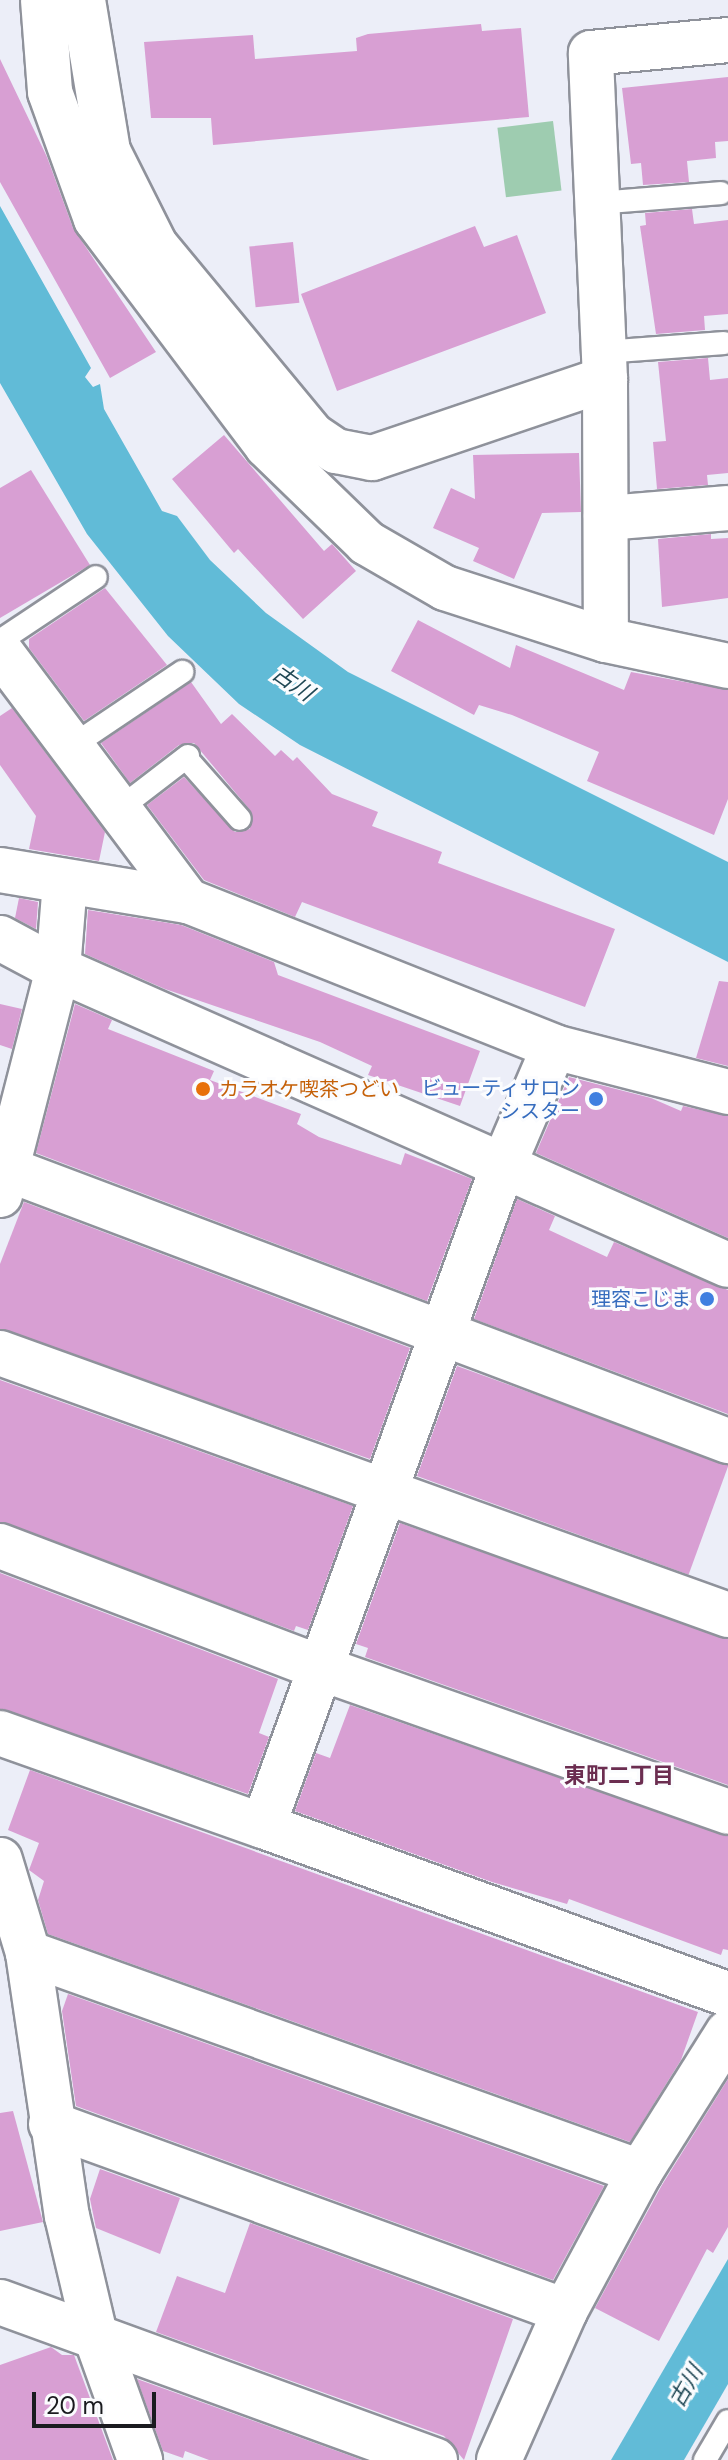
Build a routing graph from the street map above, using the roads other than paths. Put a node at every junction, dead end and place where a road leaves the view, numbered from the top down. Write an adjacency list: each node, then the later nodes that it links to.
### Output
1 (43, 0): 11 (street)
2 (83, 0): 7 (street)
3 (728, 40): 5 (street)
4 (721, 193): 5 (lane)
5 (597, 203): 7 (street)
6 (724, 343): 7 (lane)
7 (605, 366): 9 (street)
8 (728, 508): 9 (street)
9 (606, 518): 11 (street)
10 (96, 577): 12 (lane)
11 (606, 640): 14 (street)
12 (0, 641)
13 (0, 651): 16 (street)
14 (728, 666)
15 (182, 672): 16 (lane)
16 (72, 746): 17 (street)
17 (119, 809): 18 (lane); 21 (street)
18 (240, 819)
19 (0, 870): 20 (street)
20 (65, 882): 21 (street); 23 (street)
21 (188, 901): 24 (street)
22 (0, 938): 23 (street)
23 (58, 969): 26 (street); 27 (street)
24 (554, 1047): 25 (street); 26 (street)
25 (728, 1092)
26 (503, 1166): 28 (street); 29 (street)
27 (3, 1182): 29 (street)
28 (728, 1265)
29 (443, 1338): 31 (street); 32 (street)
30 (0, 1353): 32 (street)
31 (728, 1441)
32 (386, 1490): 34 (street); 35 (street)
33 (0, 1546): 35 (street)
34 (728, 1615)
35 (323, 1669): 37 (street); 38 (street)
36 (0, 1733): 38 (street)
37 (728, 1812)
38 (263, 1826): 41 (street)
39 (0, 1860): 40 (street)
40 (28, 1953): 43 (street); 44 (street)
41 (728, 1994)
42 (728, 2032): 44 (street)
43 (51, 2124): 46 (street); 47 (street)
44 (640, 2172): 46 (street)
45 (0, 2302): 47 (street)
46 (565, 2311): 51 (street)
47 (95, 2334): 49 (street); 50 (street)
48 (728, 2421): 52 (lane)
49 (140, 2460)
50 (435, 2460)
51 (499, 2460)
52 (705, 2460)

